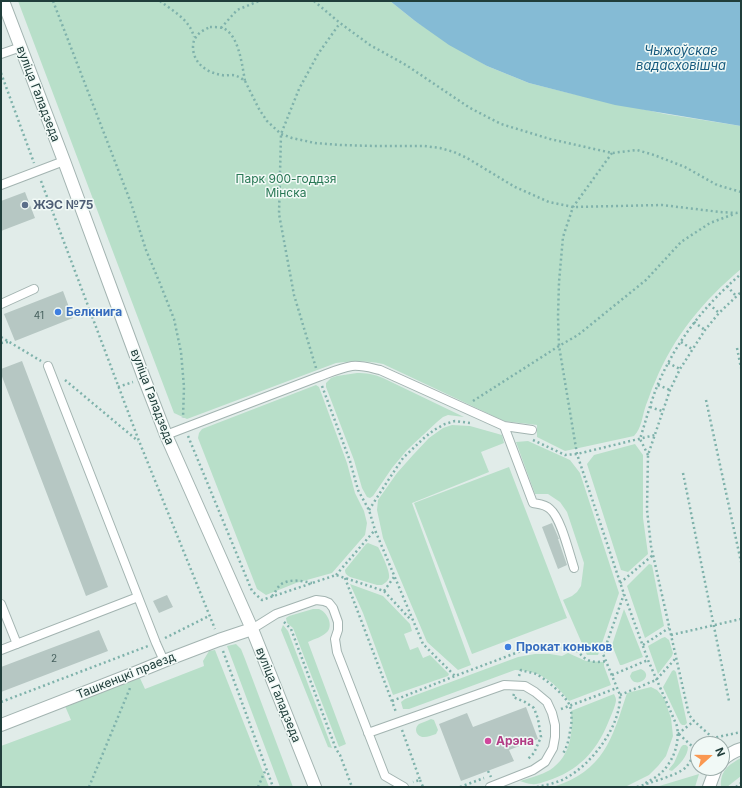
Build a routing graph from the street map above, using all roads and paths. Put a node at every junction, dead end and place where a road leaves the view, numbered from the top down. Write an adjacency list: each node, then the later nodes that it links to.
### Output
1 (3, 1): 9 (street, вуліца Галадзеда)
2 (53, 1): 52 (path)
3 (160, 1): 8 (path)
4 (259, 1): 7 (path)
5 (314, 1): 6 (path)
6 (340, 23): 13 (path); 14 (path)
7 (222, 28): 8 (path); 12 (path)
8 (194, 38): 12 (path)
9 (21, 47): 10 (lane); 15 (street, вуліца Галадзеда)
10 (1, 54)
11 (1, 74): 16 (path)
12 (245, 81): 13 (path)
13 (280, 134): 19 (path); 43 (path)
14 (612, 153): 18 (path); 19 (path)
15 (64, 161): 16 (lane); 54 (street, вуліца Галадзеда)
16 (37, 171): 17 (lane); 58 (path)
17 (1, 185)
18 (741, 192)
19 (573, 207): 21 (path); 36 (path)
20 (741, 212): 21 (path)
21 (736, 213): 36 (path)
22 (741, 274): 23 (path)
23 (726, 286): 26 (path); 28 (path)
24 (34, 289): 27 (lane)
25 (741, 292): 26 (path)
26 (736, 296): 29 (path)
27 (1, 304)
28 (709, 304): 29 (path); 30 (path)
29 (719, 313): 31 (path)
30 (694, 322): 31 (path); 34 (path)
31 (705, 330): 38 (path)
32 (1, 337): 33 (path)
33 (9, 342): 35 (path); 40 (path)
34 (681, 342): 38 (path); 39 (path)
35 (1, 344)
36 (559, 346): 46 (path); 59 (path)
37 (737, 348): 41 (path)
38 (692, 349): 42 (path)
39 (668, 363): 42 (path); 44 (path)
40 (48, 366): 58 (path); 74 (lane)
41 (741, 368)
42 (680, 369): 45 (path)
43 (318, 377): 51 (lane); 52 (lane); 62 (path)
44 (658, 384): 45 (path); 48 (path)
45 (670, 390): 49 (path)
46 (478, 398)
47 (706, 400): 65 (path)
48 (650, 407): 49 (path); 57 (path)
49 (662, 411): 55 (path)
50 (472, 423): 62 (path)
51 (504, 426): 53 (lane); 66 (lane)
52 (185, 428): 54 (lane); 75 (path)
53 (532, 430)
54 (166, 435): 83 (street, вуліца Галадзеда)
55 (655, 435): 57 (path); 60 (path)
56 (532, 439): 59 (path)
57 (640, 439): 59 (path); 60 (path)
58 (139, 442): 77 (path)
59 (577, 454): 71 (path)
60 (648, 455): 64 (path)
61 (684, 473): 81 (path)
62 (369, 510): 63 (path)
63 (375, 530): 67 (path); 68 (path)
64 (653, 555): 71 (path); 82 (path)
65 (741, 562)
66 (574, 568)
67 (336, 575): 69 (path); 70 (path)
68 (394, 577): 72 (path); 79 (path)
69 (345, 578): 72 (path); 101 (path)
70 (313, 583): 75 (path); 75 (path)
71 (620, 583): 73 (path)
72 (384, 591): 79 (path)
73 (624, 594): 88 (path); 93 (path)
74 (138, 597): 86 (lane); 87 (lane)
75 (272, 597)
76 (1, 604): 87 (lane)
77 (209, 616): 85 (path); 86 (path)
78 (741, 618): 81 (path)
79 (413, 621): 96 (path)
80 (284, 622): 129 (path)
81 (714, 624): 84 (path); 102 (path)
82 (670, 628): 84 (path); 88 (path)
83 (252, 629): 85 (street, Ташкенцкі праезд); 109 (lane); 128 (street, вуліца Галадзеда)
84 (671, 635): 90 (path)
85 (219, 640): 92 (street, Ташкенцкі праезд); 118 (path)
86 (156, 643): 92 (lane); 103 (path)
87 (17, 644): 89 (lane)
88 (643, 645): 91 (path)
89 (1, 650)
90 (676, 658): 97 (path); 105 (path)
91 (648, 660): 95 (path); 97 (path)
92 (164, 661): 94 (street, Ташкенцкі праезд)
93 (606, 661): 95 (path); 96 (path)
94 (137, 672): 107 (street, Ташкенцкі праезд); 125 (path)
95 (612, 675): 98 (path)
96 (455, 676): 101 (path)
97 (656, 680): 99 (path); 110 (path)
98 (617, 688): 99 (path); 104 (path)
99 (620, 696): 133 (path)
100 (513, 698): 117 (path)
101 (392, 701): 106 (path)
102 (729, 701)
103 (1, 702)
104 (574, 704)
105 (694, 721): 110 (path); 111 (path)
106 (399, 722): 109 (lane); 121 (path); 132 (lane)
107 (1, 725)
108 (741, 732): 112 (path)
109 (368, 733): 123 (lane)
110 (678, 734): 113 (path); 124 (path)
111 (711, 736)
112 (722, 736)
113 (690, 743)
114 (741, 749): 115 (street)
115 (730, 754)
116 (690, 761): 124 (path)
117 (525, 762)
118 (267, 769): 126 (path); 127 (path)
119 (497, 773): 131 (path)
120 (713, 776): 135 (street)
121 (420, 780): 123 (path); 130 (path)
122 (741, 783): 136 (path)
123 (403, 786)
124 (644, 786): 134 (path)
125 (89, 787)
126 (258, 787)
127 (273, 787)
128 (315, 787)
129 (353, 787)
130 (423, 787)
131 (460, 787)
132 (490, 787)
133 (537, 787)
134 (637, 787)
135 (709, 787)
136 (736, 787)

